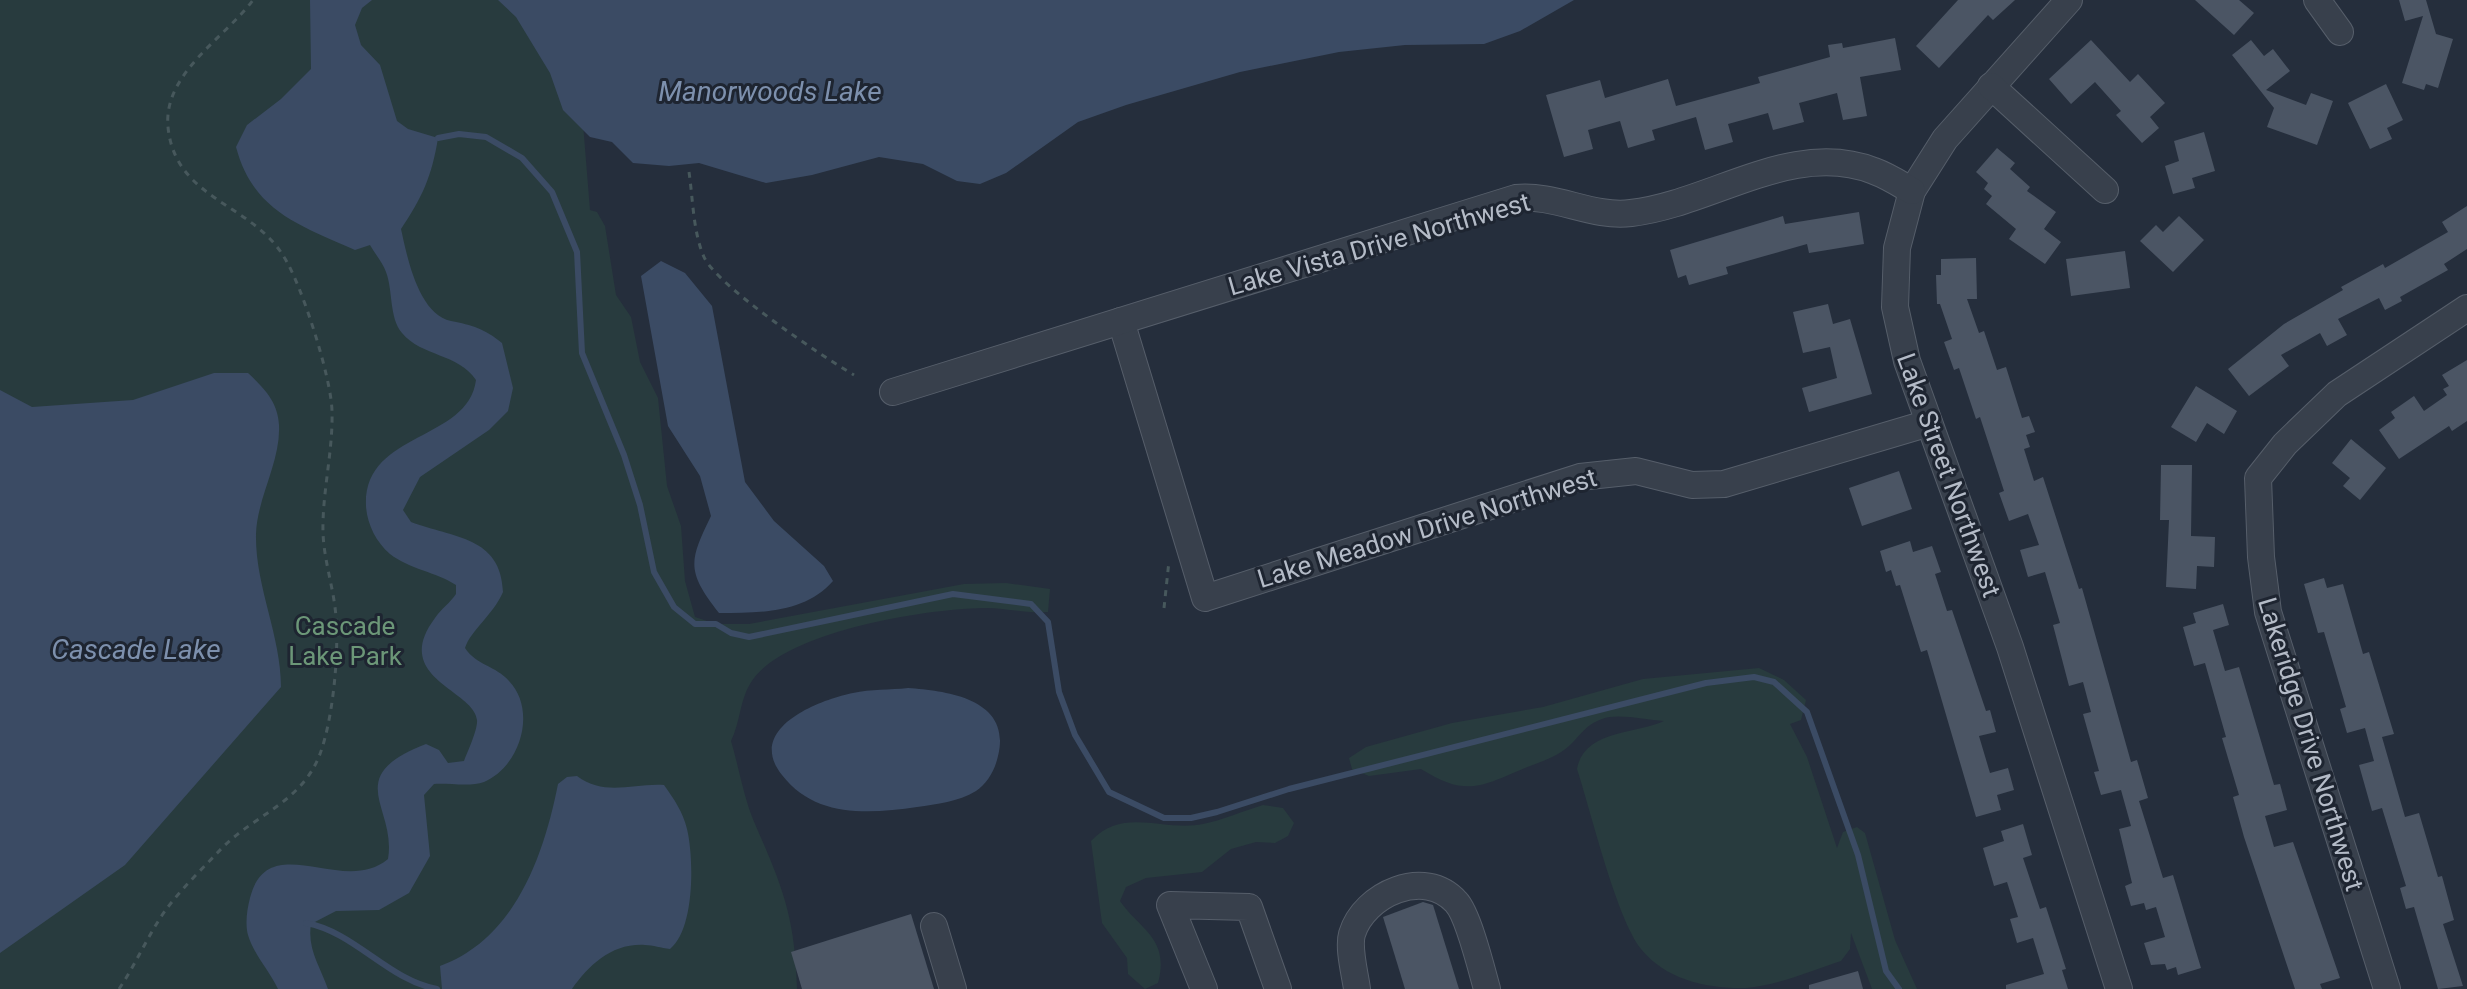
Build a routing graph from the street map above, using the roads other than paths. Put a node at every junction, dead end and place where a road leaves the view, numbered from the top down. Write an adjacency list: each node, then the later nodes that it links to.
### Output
1 (2069, 0): 4 (street, Lake Street Northwest)
2 (2317, 0): 3 (street)
3 (2340, 32)
4 (1991, 86): 5 (street); 6 (street, Lake Street Northwest)
5 (2105, 190)
6 (1912, 191): 8 (street, Lake Vista Drive Northwest); 10 (street, Lake Street Northwest)
7 (2467, 308): 18 (street, Lakeridge Drive Northwest)
8 (1121, 321): 9 (street, Lake Vista Drive Northwest); 10 (street, Lake Meadow Drive Northwest)
9 (893, 392)
10 (1929, 423): 17 (street, Lake Street Northwest)
11 (934, 926): 12 (street)
12 (953, 989)
13 (1204, 989): 14 (street)
14 (1278, 989)
15 (1357, 989): 16 (street)
16 (1487, 989)
17 (2119, 989)
18 (2387, 989)

